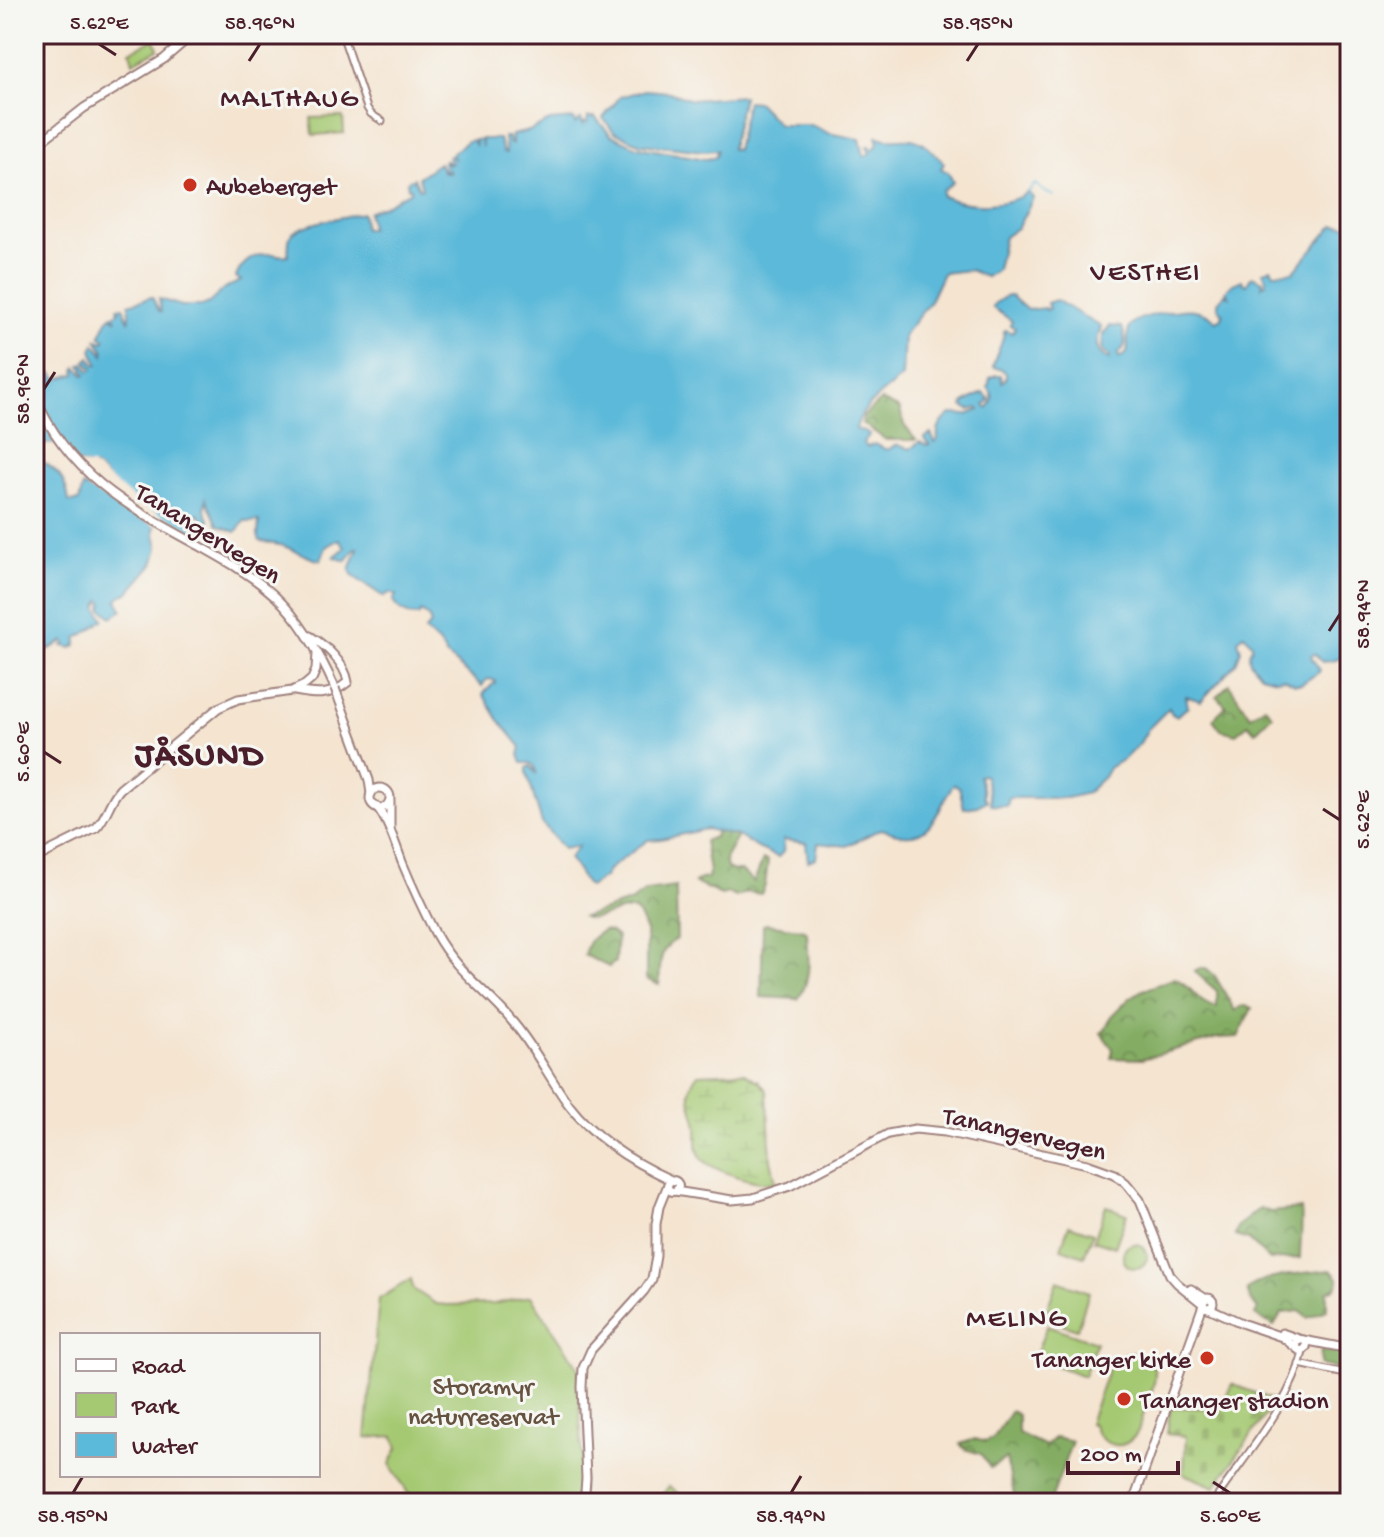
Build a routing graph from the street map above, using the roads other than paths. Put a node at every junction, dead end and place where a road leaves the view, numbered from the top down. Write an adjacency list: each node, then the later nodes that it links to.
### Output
1 (194, 34): 4 (main road)
2 (342, 34): 3 (street)
3 (382, 121)
4 (34, 150)
5 (34, 395): 6 (main road, Tanangervegen)
6 (307, 635): 7 (main road, Tanangervegen); 10 (main road)
7 (316, 647): 8 (main road); 11 (main road, Tanangervegen)
8 (307, 683): 9 (main road); 10 (main road)
9 (292, 691): 10 (main road); 17 (main road)
10 (312, 695)
11 (362, 760): 12 (main road, Tanangervegen); 13 (main road, Tanangervegen)
12 (384, 788): 13 (main road); 14 (main road)
13 (371, 794): 15 (main road)
14 (390, 802): 15 (main road); 16 (main road, Tanangervegen)
15 (377, 807): 16 (main road, Tanangervegen)
16 (390, 831): 18 (main road, Tanangervegen)
17 (34, 859)
18 (672, 1187): 19 (main road, Tanangervegen); 25 (main road)
19 (1207, 1305): 20 (main road, Tanangervegen); 26 (main road)
20 (1300, 1345): 21 (main road); 22 (street)
21 (1350, 1349)
22 (1299, 1364): 23 (street); 24 (street)
23 (1350, 1375)
24 (1213, 1502)
25 (580, 1503)
26 (1133, 1503)

